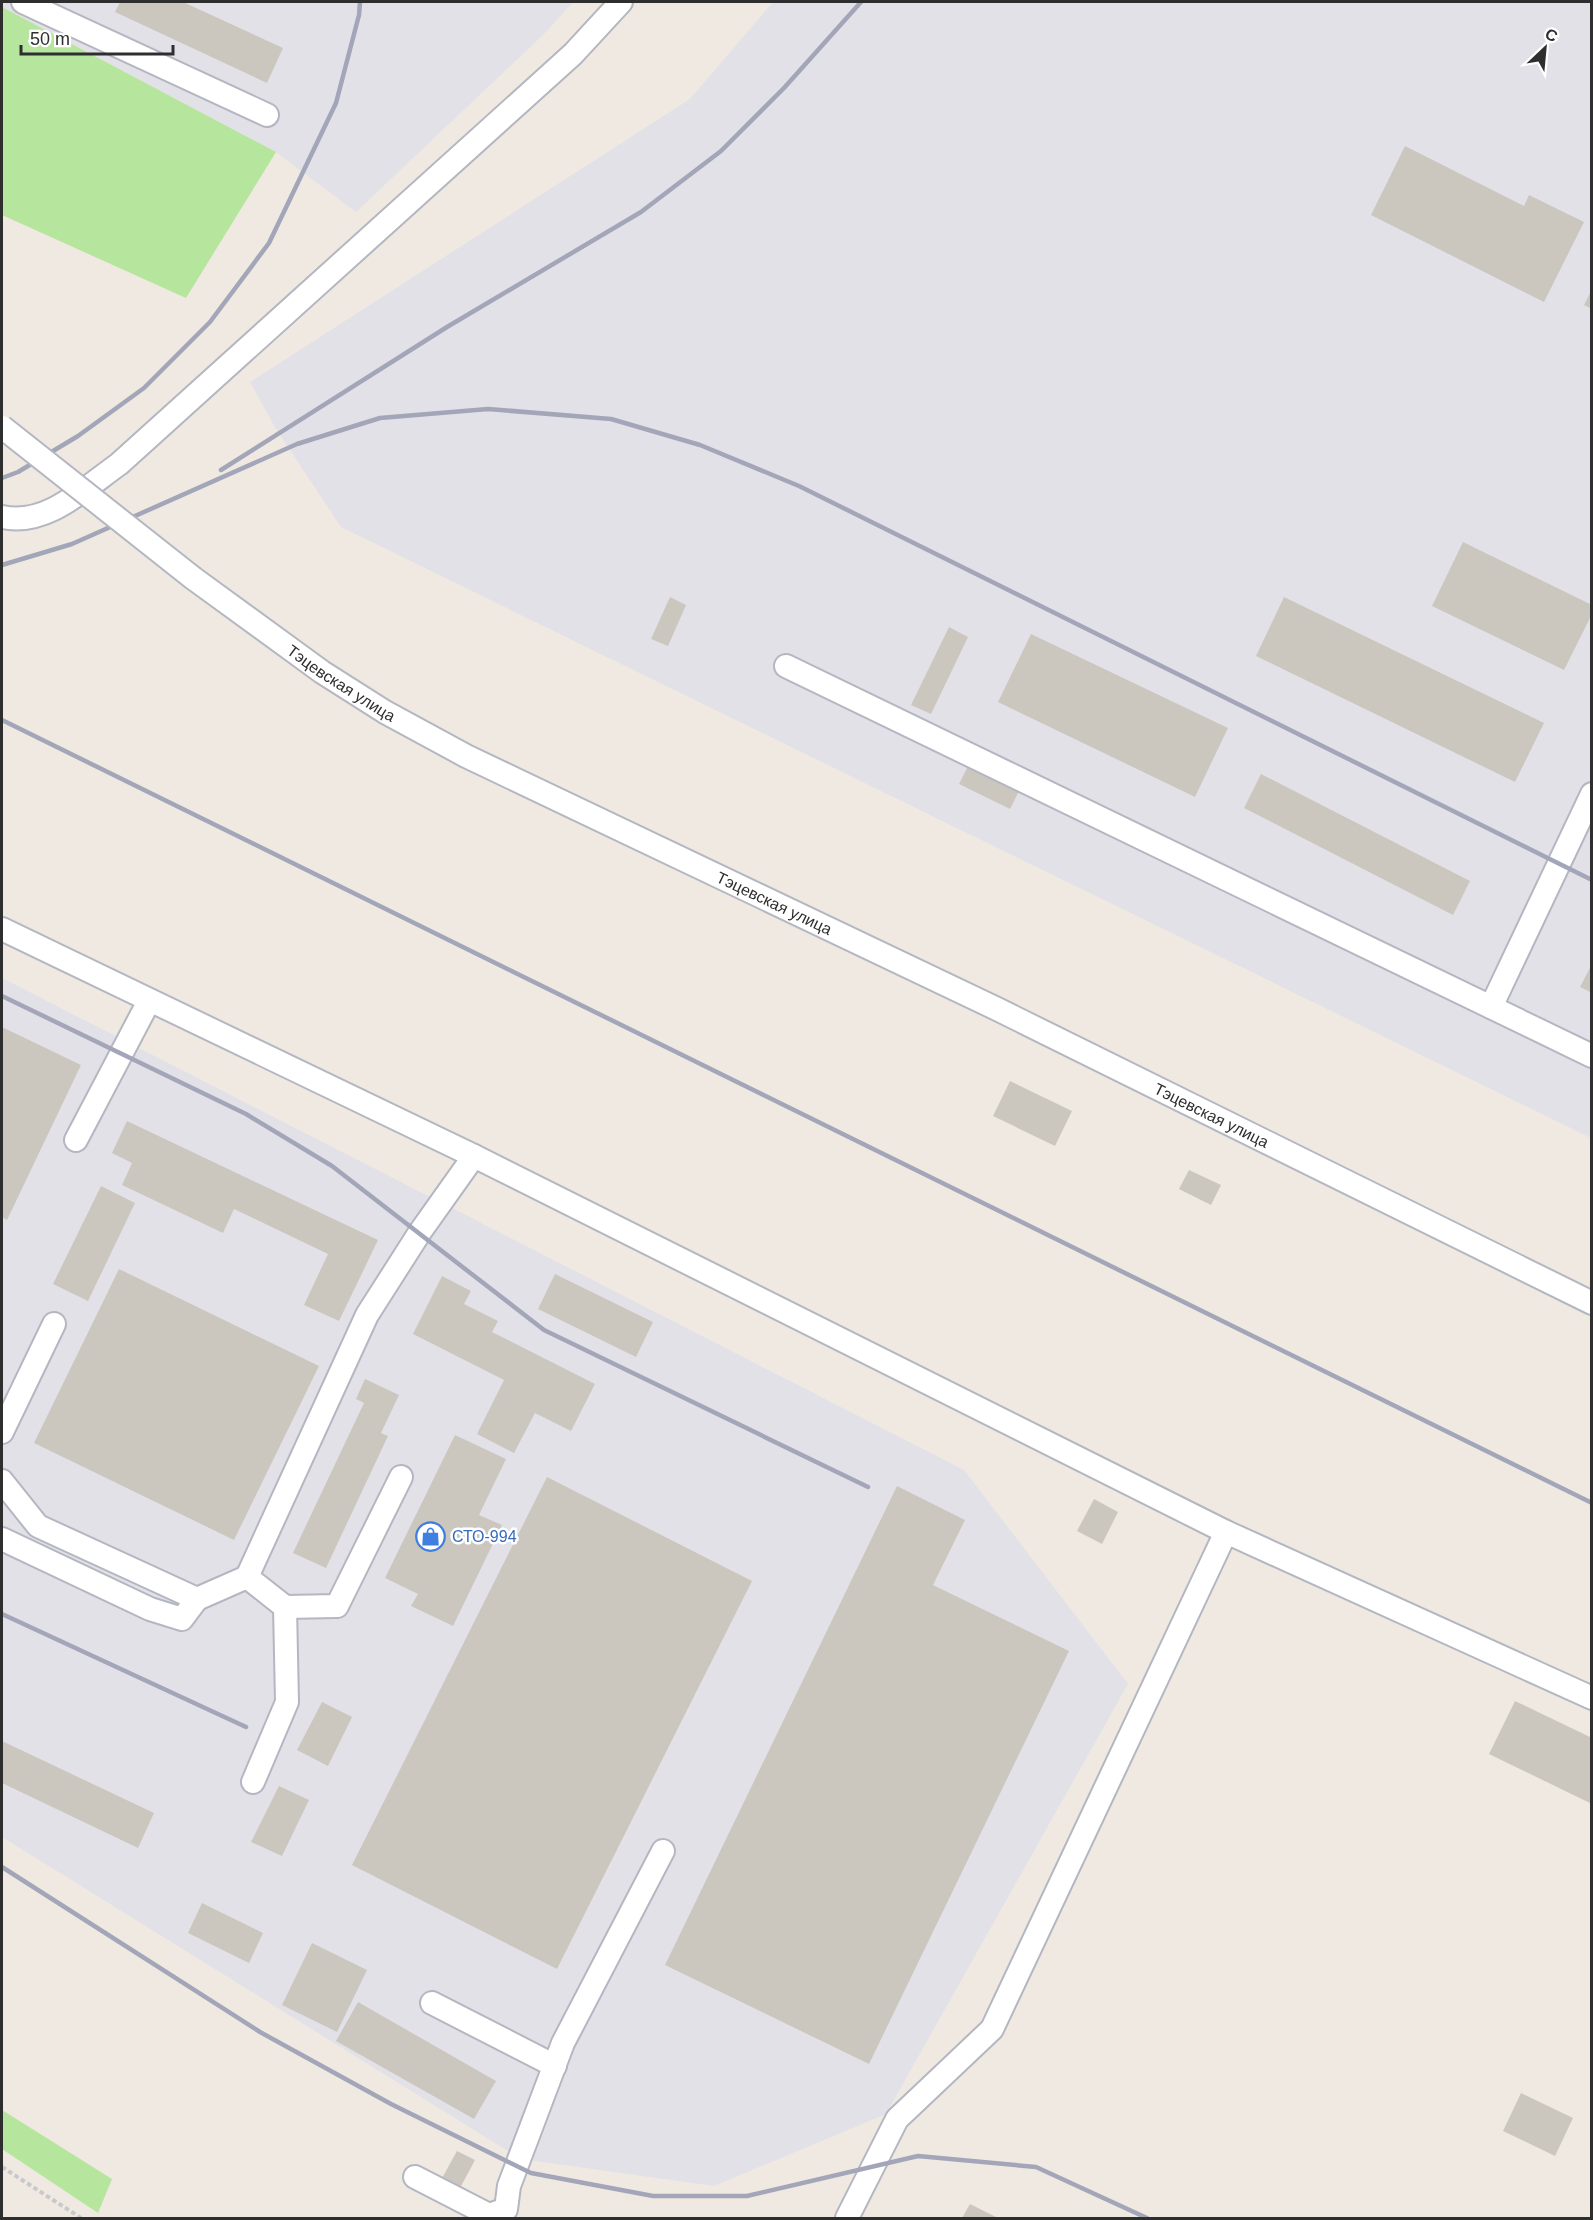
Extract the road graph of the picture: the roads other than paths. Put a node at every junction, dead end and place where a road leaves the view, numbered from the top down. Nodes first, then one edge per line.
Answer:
1 (23, 2) edge
2 (621, 2) edge
3 (267, 115) dead end
4 (2, 427) edge
5 (2, 518) edge
6 (786, 666) dead end
7 (1592, 794) edge
8 (2, 929) edge
9 (149, 1001) junction
10 (1491, 1007) junction
11 (1592, 1056) edge
12 (76, 1140) dead end
13 (474, 1155) junction
14 (1592, 1303) edge
15 (54, 1324) dead end
16 (2, 1432) edge
17 (401, 1477) dead end
18 (2, 1481) edge
19 (1227, 1532) junction
20 (2, 1539) edge
21 (247, 1577) junction
22 (197, 1599) junction
23 (285, 1607) junction
24 (1592, 1698) edge
25 (253, 1782) dead end
26 (663, 1851) dead end
27 (432, 2003) dead end
28 (555, 2066) junction
29 (415, 2177) dead end
30 (502, 2215) edge
31 (847, 2218) edge

1 - 3 street
2 - 5 street
4 - 14 street, Тэцевская улица, bridge
6 - 10 street
7 - 10 street
8 - 9 street
9 - 12 street
9 - 13 street
10 - 11 street
13 - 19 street
13 - 21 street
15 - 16 street
17 - 23 street
18 - 22 street
19 - 24 street
19 - 31 street
20 - 22 street
21 - 22 street
21 - 23 street
23 - 25 street
26 - 28 street
27 - 28 street
28 - 30 street
29 - 30 street

